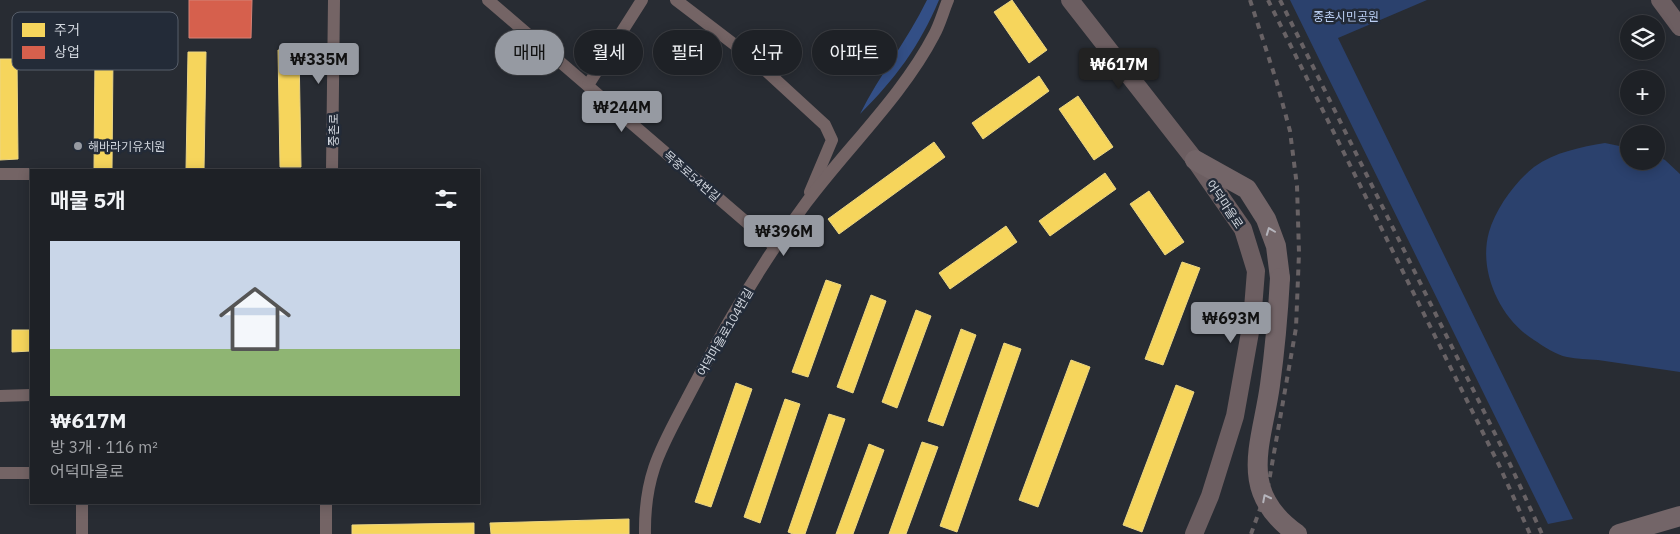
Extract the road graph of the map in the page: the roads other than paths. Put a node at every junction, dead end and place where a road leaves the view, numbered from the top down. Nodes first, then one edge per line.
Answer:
1 (334, 0) edge
2 (488, 0) edge
3 (642, 0) edge
4 (676, 0) edge
5 (948, 0) edge
6 (1070, 0) edge
7 (1660, 0) edge
8 (1680, 28) edge
9 (588, 85) junction
10 (1195, 160) junction
11 (332, 169) edge
12 (0, 174) edge
13 (30, 174) edge
14 (807, 202) junction
15 (774, 246) junction
16 (0, 396) edge
17 (30, 396) edge
18 (0, 473) edge
19 (30, 473) edge
20 (82, 504) edge
21 (326, 504) edge
22 (1680, 516) edge
23 (82, 534) edge
24 (326, 534) edge
25 (645, 534) edge
26 (1194, 534) edge
27 (1297, 534) edge
28 (1619, 534) edge

1 - 11 street, 중촌로
2 - 9 street, 목중로54번길
3 - 9 street
4 - 14 street
5 - 14 street, 어덕마을로104번길
6 - 10 main road, 어덕마을로
7 - 8 main road
9 - 15 street, 목중로54번길
10 - 26 main road, 어덕마을로
27 -> 10 main road, bridge
12 - 13 street
14 - 15 street, 어덕마을로104번길
15 - 25 street, 어덕마을로104번길
16 - 17 street
18 - 19 street
20 - 23 street
21 - 24 street
22 - 28 main road

